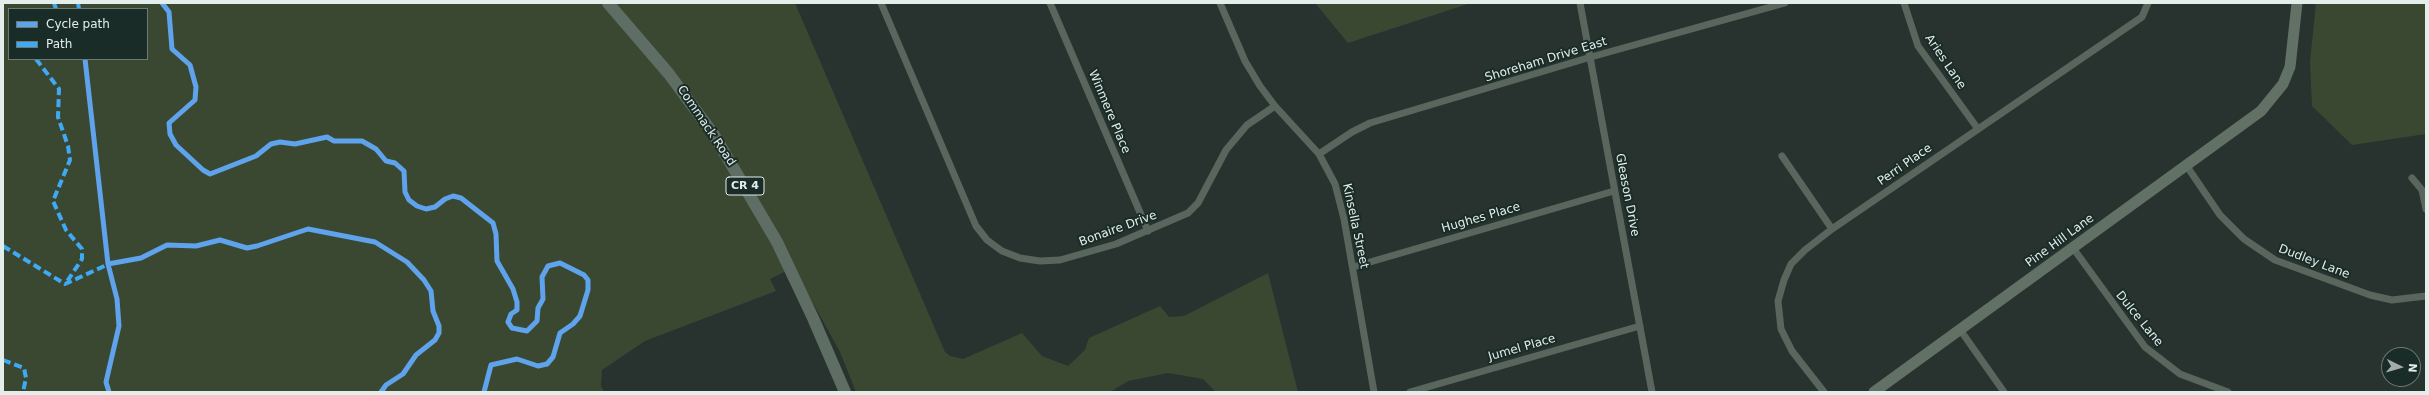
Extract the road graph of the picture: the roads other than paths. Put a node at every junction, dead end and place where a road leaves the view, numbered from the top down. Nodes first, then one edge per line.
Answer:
1 (608, 3) edge
2 (881, 3) edge
3 (1050, 3) edge
4 (1220, 3) edge
5 (1580, 3) edge
6 (1785, 3) edge
7 (1904, 3) edge
8 (2148, 3) edge
9 (2297, 3) edge
10 (1591, 58) junction
11 (1275, 106) junction
12 (1978, 129) junction
13 (1320, 154) junction
14 (1782, 156) dead end
15 (2186, 165) junction
16 (2412, 178) dead end
17 (1614, 191) junction
18 (2426, 209) edge
19 (1832, 229) junction
20 (1148, 231) junction
21 (2073, 248) junction
22 (1353, 267) junction
23 (2426, 296) edge
24 (1640, 326) junction
25 (1961, 331) junction
26 (845, 392) edge
27 (1374, 392) edge
28 (1410, 392) edge
29 (1652, 392) edge
30 (1824, 392) edge
31 (1874, 392) edge
32 (2004, 392) edge
33 (2228, 392) edge

1 - 26 main road, Commack Road / CR 4
2 - 20 street, Bonaire Drive
3 - 20 street, Winmere Place
4 - 11 street, Kinsella Street
5 - 10 street, Gleason Drive
6 - 10 street, Shoreham Drive East
7 - 12 street, Aries Lane
8 - 12 street, Perri Place
9 - 15 street, Pine Hill Lane
10 - 13 street, Shoreham Drive East
10 - 17 street, Gleason Drive
11 - 13 street, Kinsella Street
11 - 20 street, Bonaire Drive
12 - 19 street, Perri Place
13 - 22 street, Kinsella Street
14 - 19 street
15 - 21 street, Pine Hill Lane
15 - 23 street, Dudley Lane
16 - 18 street
17 - 22 street, Hughes Place
17 - 24 street, Gleason Drive
19 - 30 street, Perri Place
21 - 25 street, Pine Hill Lane
21 - 33 street, Dulce Lane
22 - 27 street, Kinsella Street
24 - 28 street, Jumel Place
24 - 29 street, Gleason Drive
25 - 31 street, Pine Hill Lane
25 - 32 street

